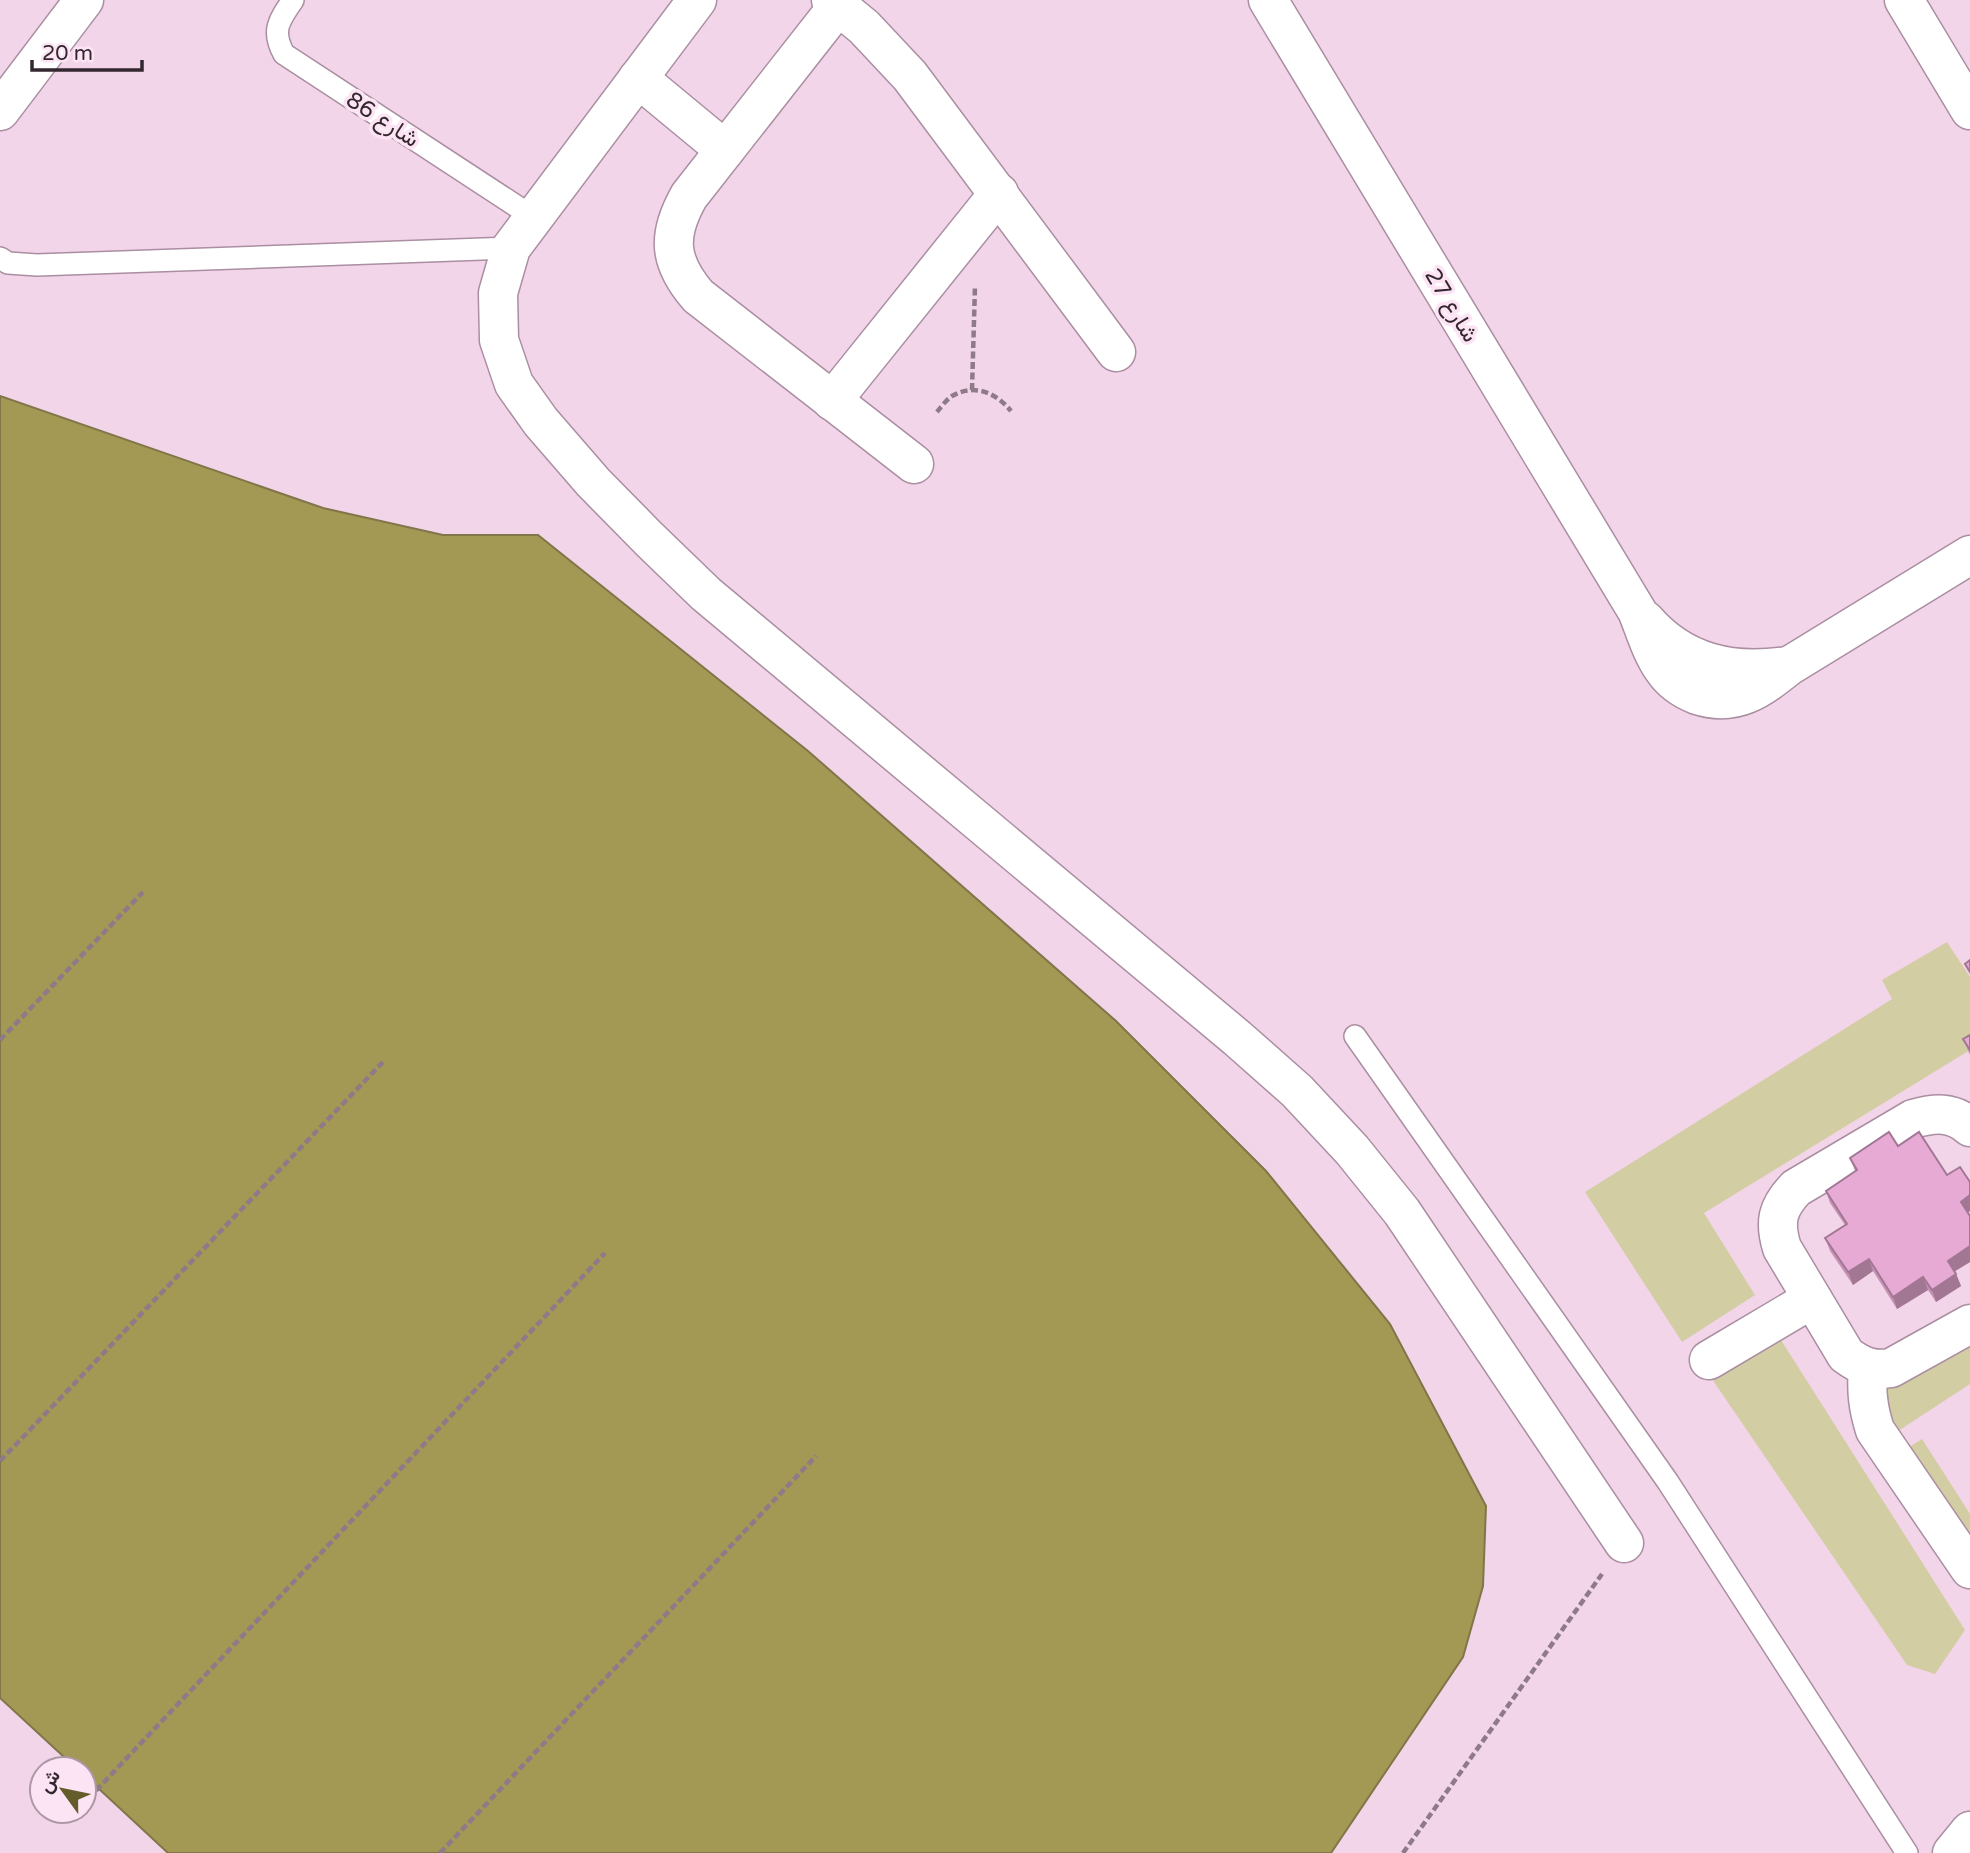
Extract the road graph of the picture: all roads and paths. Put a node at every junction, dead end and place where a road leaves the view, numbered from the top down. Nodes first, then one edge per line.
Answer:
1 (83, 0) edge
2 (293, 0) edge
3 (696, 0) edge
4 (1268, 0) edge
5 (1904, 0) edge
6 (834, 3) edge
7 (638, 78) junction
8 (1970, 110) edge
9 (0, 111) edge
10 (726, 150) junction
11 (999, 193) junction
12 (533, 217) junction
13 (511, 248) junction
14 (0, 258) edge
15 (975, 286) dead end
16 (1116, 352) dead end
17 (972, 390) junction
18 (832, 401) junction
19 (1011, 411) dead end
20 (937, 412) dead end
21 (914, 464) dead end
22 (1970, 555) edge
23 (143, 892) dead end
24 (1355, 1036) dead end
25 (0, 1040) edge
26 (383, 1062) dead end
27 (1970, 1127) edge
28 (605, 1253) dead end
29 (1812, 1299) junction
30 (1970, 1324) edge
31 (1709, 1360) dead end
32 (1868, 1368) junction
33 (816, 1456) dead end
34 (0, 1461) edge
35 (1624, 1543) joint
36 (1970, 1569) edge
37 (98, 1788) edge
38 (1970, 1832) edge
39 (440, 1853) edge
40 (1403, 1853) edge
41 (1907, 1853) edge
42 (1952, 1853) edge

1 - 9 street
2 - 12 lane, شارع 86
3 - 7 street
4 - 22 street, شارع 27
5 - 8 street
6 - 10 street
6 - 11 street
7 - 10 street
7 - 12 street
10 - 18 street
11 - 16 street
11 - 18 street
12 - 13 street
13 - 14 lane
13 - 35 street
15 - 17 path
17 - 19 path
17 - 20 path
18 - 21 street
23 - 25 path
24 - 41 lane
26 - 34 path
27 - 29 street
28 - 37 path
29 - 31 street
29 - 32 street
30 - 32 street
32 - 36 street
33 - 39 path
35 - 40 path
38 - 42 street

